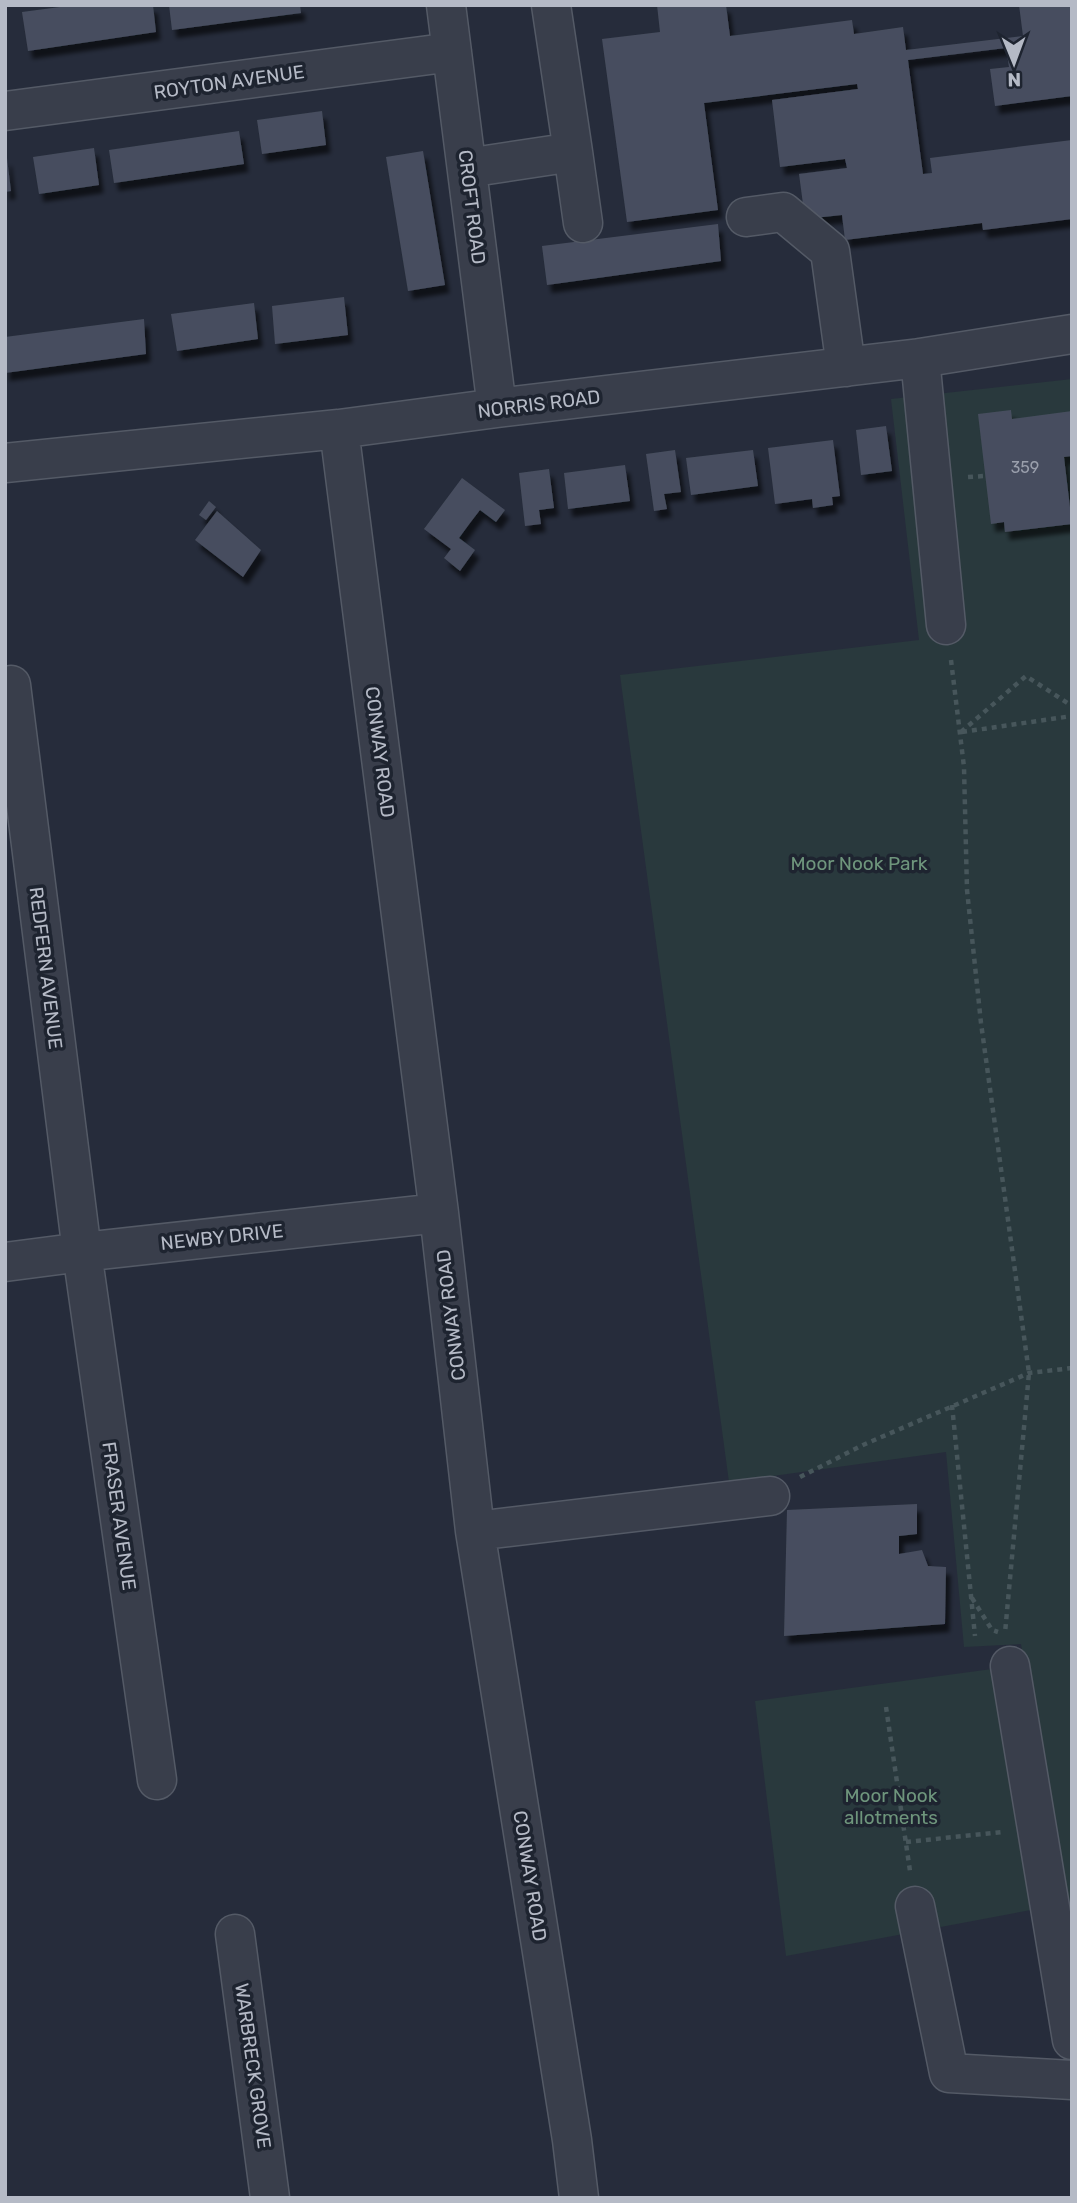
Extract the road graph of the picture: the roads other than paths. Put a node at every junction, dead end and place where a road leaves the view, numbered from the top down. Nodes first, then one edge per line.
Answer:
1 (446, 5) edge
2 (551, 5) edge
3 (452, 52) junction
4 (5, 111) edge
5 (573, 152) junction
6 (467, 168) junction
7 (746, 217) dead end
8 (583, 223) dead end
9 (1072, 334) edge
10 (920, 358) junction
11 (846, 367) junction
12 (497, 408) junction
13 (339, 429) junction
14 (5, 463) edge
15 (946, 625) road end
16 (11, 685) dead end
17 (439, 1213) junction
18 (82, 1252) junction
19 (5, 1262) edge
20 (770, 1496) road end
21 (475, 1531) junction
22 (1008, 1651) road end
23 (157, 1780) dead end
24 (915, 1906) road end
25 (235, 1934) dead end
26 (1072, 2040) edge
27 (1072, 2080) edge
28 (270, 2198) edge
29 (579, 2198) edge

1 - 3 street, CROFT ROAD
2 - 5 street
3 - 4 street, ROYTON AVENUE
3 - 6 street, CROFT ROAD
5 - 6 street
5 - 8 street
6 - 12 street, CROFT ROAD
7 - 11 street
9 - 10 street, NORRIS ROAD
10 - 11 street, NORRIS ROAD
10 - 15 street
11 - 12 street, NORRIS ROAD
12 - 13 street, NORRIS ROAD
13 - 14 street, NORRIS ROAD
13 - 17 street, CONWAY ROAD
16 - 18 street, REDFERN AVENUE
17 - 18 street, NEWBY DRIVE
17 - 21 street, CONWAY ROAD
18 - 19 street, NEWBY DRIVE
18 - 23 street, FRASER AVENUE
20 - 21 street
21 - 29 street, CONWAY ROAD
22 - 26 street
24 - 27 street
25 - 28 street, WARBRECK GROVE

